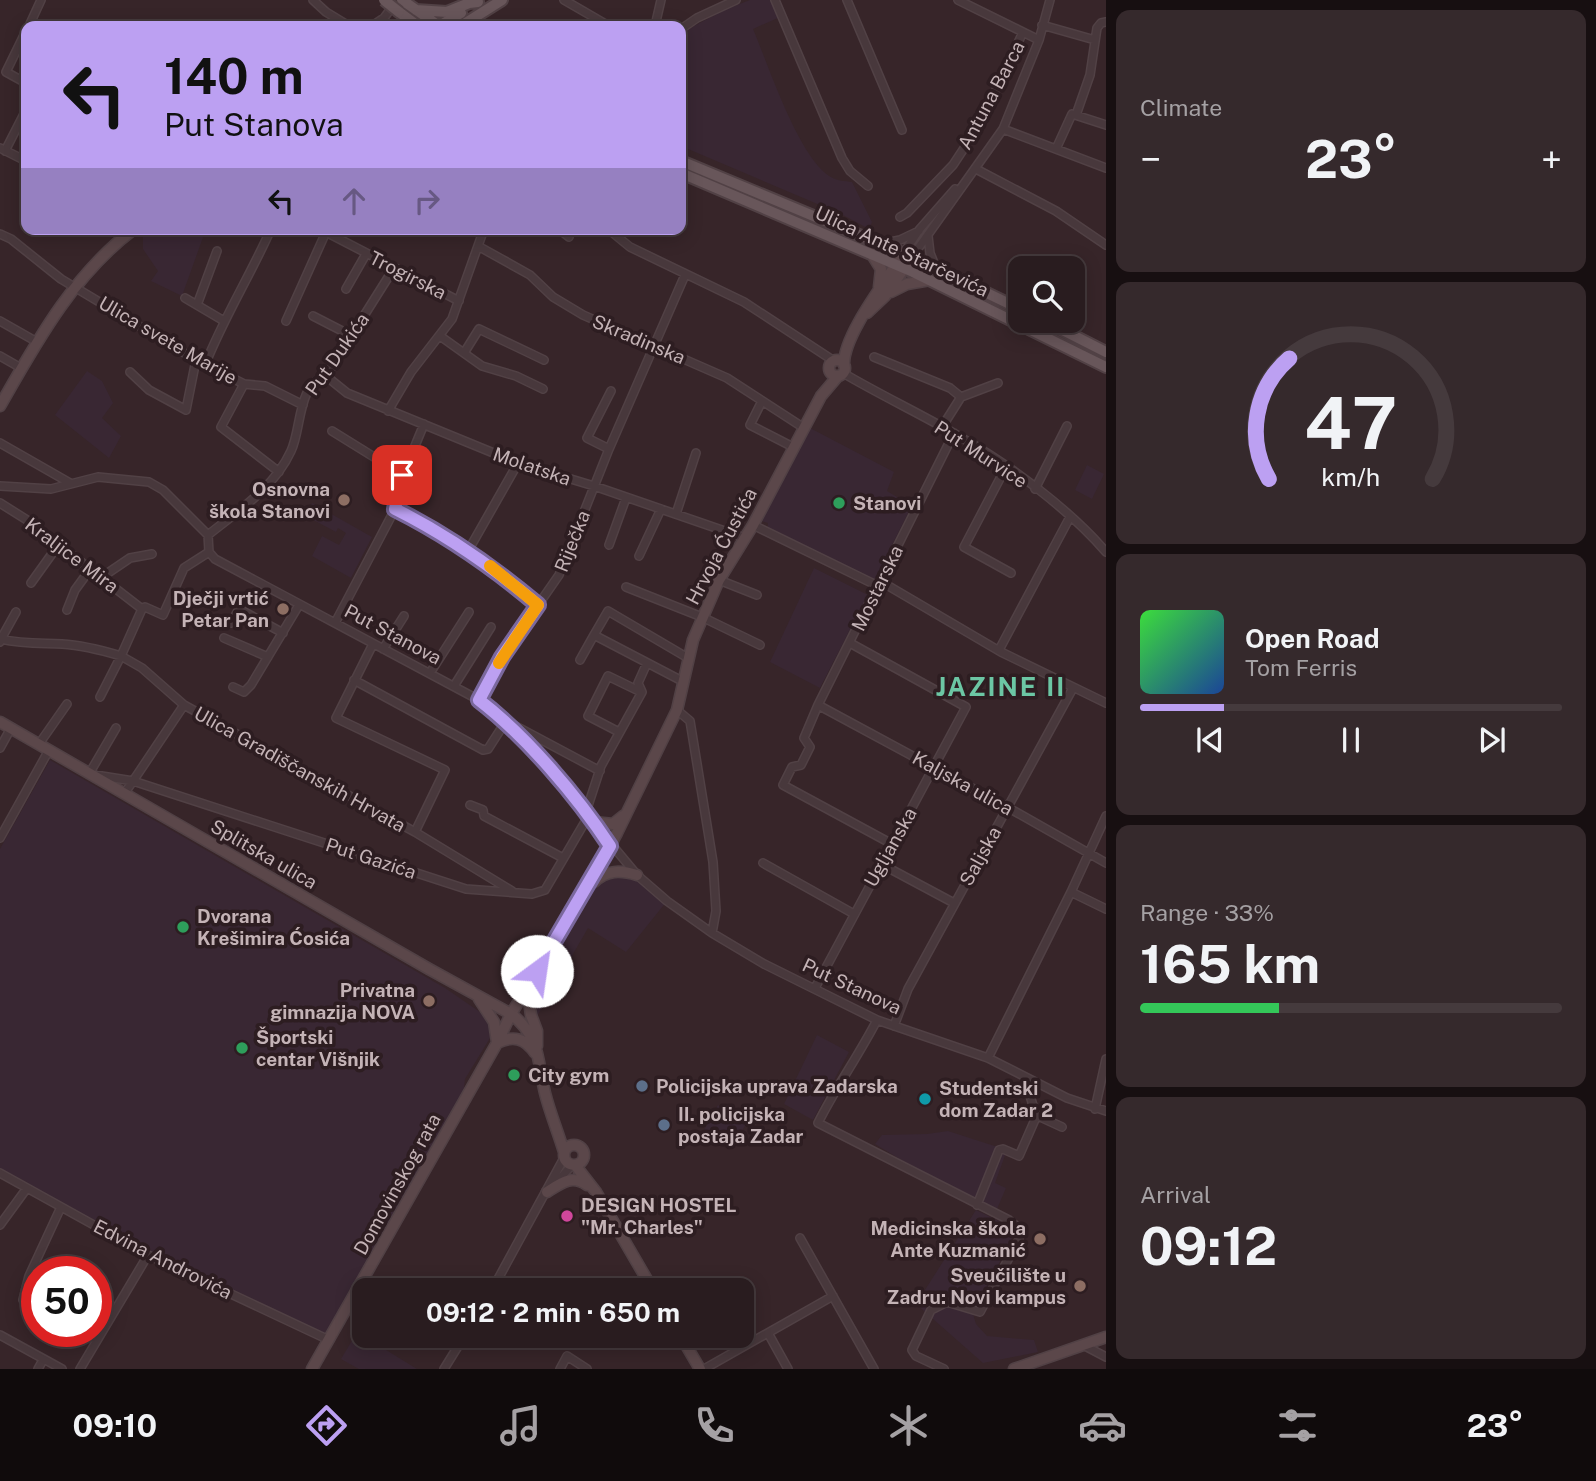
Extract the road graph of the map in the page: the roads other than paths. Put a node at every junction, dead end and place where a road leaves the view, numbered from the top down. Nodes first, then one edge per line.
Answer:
1 (41, 0) edge
2 (313, 0) edge
3 (384, 0) edge
4 (502, 0) edge
5 (564, 0) edge
6 (662, 0) edge
7 (736, 0) edge
8 (775, 0) edge
9 (847, 0) edge
10 (958, 0) edge
11 (1050, 0) edge
12 (480, 1) edge
13 (401, 4) edge
14 (416, 10) junction
15 (480, 14) junction
16 (31, 21) edge
17 (341, 21) edge
18 (380, 21) edge
19 (406, 21) edge
20 (414, 21) edge
21 (432, 21) edge
22 (447, 21) edge
23 (469, 21) edge
24 (476, 21) edge
25 (601, 21) edge
26 (656, 21) edge
27 (1106, 22) edge
28 (1042, 25) junction
29 (686, 26) edge
30 (1023, 32) junction
31 (1039, 40) junction
32 (1095, 40) junction
33 (21, 41) edge
34 (21, 80) edge
35 (1076, 115) junction
36 (21, 118) edge
37 (1106, 125) edge
38 (1003, 129) junction
39 (902, 130) dead end
40 (2, 149) edge
41 (1056, 149) junction
42 (21, 158) edge
43 (686, 163) edge
44 (1106, 168) edge
45 (976, 169) junction
46 (686, 175) edge
47 (868, 186) dead end
48 (900, 217) dead end
49 (919, 230) junction
50 (929, 231) junction
51 (0, 234) edge
52 (126, 235) edge
53 (268, 235) edge
54 (321, 235) edge
55 (330, 235) edge
56 (482, 235) edge
57 (566, 235) edge
58 (615, 235) edge
59 (569, 237) dead end
60 (881, 244) junction
61 (1106, 244) edge
62 (478, 246) junction
63 (217, 251) dead end
64 (871, 253) junction
65 (366, 254) junction
66 (908, 256) junction
67 (901, 266) junction
68 (394, 268) junction
69 (937, 269) junction
70 (685, 275) junction
71 (931, 280) junction
72 (74, 286) junction
73 (345, 289) dead end
74 (882, 294) junction
75 (185, 298) dead end
76 (459, 301) junction
77 (1008, 303) edge
78 (197, 305) junction
79 (313, 316) dead end
80 (0, 321) edge
81 (224, 321) junction
82 (286, 321) dead end
83 (1069, 333) edge
84 (352, 335) junction
85 (440, 336) junction
86 (37, 342) junction
87 (656, 346) junction
88 (1106, 352) edge
89 (464, 353) junction
90 (0, 356) edge
91 (874, 357) dead end
92 (197, 360) junction
93 (544, 360) dead end
94 (205, 365) junction
95 (1106, 367) edge
96 (22, 368) junction
97 (836, 369) junction
98 (130, 372) dead end
99 (326, 376) junction
100 (998, 383) dead end
101 (244, 384) junction
102 (543, 389) dead end
103 (611, 391) dead end
104 (961, 397) junction
105 (762, 401) junction
106 (303, 405) junction
107 (0, 406) edge
108 (388, 411) junction
109 (424, 424) junction
110 (1066, 426) dead end
111 (942, 427) junction
112 (804, 428) junction
113 (332, 431) dead end
114 (954, 433) junction
115 (0, 443) edge
116 (793, 447) junction
117 (609, 449) junction
118 (696, 453) dead end
119 (518, 463) junction
120 (1006, 467) junction
121 (279, 471) junction
122 (402, 475) junction
123 (70, 484) junction
124 (0, 486) edge
125 (594, 486) junction
126 (1035, 489) junction
127 (626, 498) junction
128 (1, 507) edge
129 (395, 509) junction
130 (661, 509) junction
131 (676, 514) junction
132 (1070, 517) junction
133 (757, 527) junction
134 (208, 535) junction
135 (745, 538) junction
136 (59, 544) junction
137 (609, 545) dead end
138 (468, 551) junction
139 (209, 552) junction
140 (1106, 552) edge
141 (152, 555) dead end
142 (639, 556) dead end
143 (91, 568) junction
144 (1011, 573) dead end
145 (102, 577) junction
146 (719, 580) junction
147 (31, 583) dead end
148 (879, 583) junction
149 (626, 587) dead end
150 (757, 596) dead end
151 (299, 605) junction
152 (538, 605) junction
153 (142, 608) junction
154 (67, 610) dead end
155 (16, 612) dead end
156 (469, 612) dead end
157 (404, 616) dead end
158 (702, 617) junction
159 (335, 623) junction
160 (230, 624) dead end
161 (491, 627) dead end
162 (283, 632) junction
163 (594, 635) junction
164 (224, 638) dead end
165 (1, 640) edge
166 (850, 643) junction
167 (373, 644) junction
168 (760, 645) dead end
169 (383, 649) junction
170 (999, 650) junction
171 (121, 656) junction
172 (268, 657) junction
173 (688, 658) junction
174 (580, 660) dead end
175 (647, 663) junction
176 (430, 673) junction
177 (354, 680) junction
178 (684, 682) junction
179 (454, 686) junction
180 (233, 687) dead end
181 (1073, 688) junction
182 (642, 692) junction
183 (100, 697) dead end
184 (479, 700) junction
185 (1106, 703) edge
186 (67, 704) dead end
187 (184, 705) junction
188 (818, 705) junction
189 (677, 710) junction
190 (506, 721) junction
191 (0, 722) edge
192 (11, 728) junction
193 (116, 728) dead end
194 (619, 732) junction
195 (39, 744) junction
196 (0, 748) edge
197 (49, 750) junction
198 (934, 767) junction
199 (600, 771) junction
200 (89, 774) junction
201 (133, 780) junction
202 (124, 794) junction
203 (470, 805) dead end
204 (1007, 807) junction
205 (629, 811) junction
206 (590, 816) junction
207 (1106, 816) edge
208 (415, 832) junction
209 (0, 838) edge
210 (892, 844) junction
211 (610, 846) junction
212 (1088, 853) junction
213 (563, 858) junction
214 (763, 863) dead end
215 (1106, 863) edge
216 (881, 864) junction
217 (637, 876) junction
218 (513, 891) junction
219 (1071, 891) junction
220 (584, 893) junction
221 (954, 904) junction
222 (1106, 909) edge
223 (854, 914) junction
224 (712, 933) junction
225 (527, 988) junction
226 (815, 988) junction
227 (476, 996) junction
228 (511, 1014) junction
229 (877, 1020) junction
230 (894, 1026) junction
231 (497, 1042) junction
232 (536, 1046) junction
233 (988, 1058) junction
234 (539, 1059) junction
235 (1106, 1059) edge
236 (1026, 1083) dead end
237 (1096, 1109) junction
238 (1106, 1111) edge
239 (1037, 1115) junction
240 (1062, 1128) dead end
241 (569, 1157) junction
242 (584, 1157) junction
243 (0, 1173) edge
244 (27, 1188) junction
245 (547, 1192) junction
246 (596, 1192) junction
247 (977, 1205) junction
248 (61, 1207) junction
249 (0, 1226) edge
250 (800, 1238) dead end
251 (148, 1255) junction
252 (38, 1256) edge
253 (499, 1278) edge
254 (646, 1278) edge
255 (833, 1296) junction
256 (768, 1333) junction
257 (0, 1335) edge
258 (1106, 1337) edge
259 (329, 1340) junction
260 (1085, 1346) junction
261 (457, 1348) edge
262 (688, 1348) edge
263 (1106, 1357) edge
264 (43, 1360) junction
265 (38, 1369) edge
266 (62, 1369) edge
267 (80, 1369) edge
268 (312, 1369) edge
269 (443, 1369) edge
270 (560, 1369) edge
271 (587, 1369) edge
272 (702, 1369) edge
273 (788, 1369) edge
274 (874, 1369) edge
275 (944, 1369) edge
276 (1014, 1369) edge

1 - 16 street
2 - 17 street
3 - 13 main road, bridge
4 - 15 main road
5 - 25 street
6 - 26 street
7 - 29 street
8 - 47 street
9 - 39 street
10 - 30 street, Antuna Barca
11 - 28 street
12 - 14 main road
12 - 22 main road
13 - 14 main road
13 - 18 street
13 - 19 main road
13 - 20 main road
14 - 21 main road
15 - 23 main road
15 - 24 main road
27 - 32 street
28 - 31 street
28 - 32 street
30 - 31 street, Antuna Barca
30 - 48 street, Antuna Barca
31 - 38 street
32 - 35 street
33 - 34 street
35 - 37 street
35 - 41 street
36 - 40 street
38 - 41 street
38 - 45 street
40 - 42 street
41 - 44 street
43 - 60 main road, Ulica Ante Starčevića
45 - 49 street
45 - 50 street
45 - 61 street
46 - 64 main road, Ulica Ante Starčevića
49 - 60 street
49 - 66 street
50 - 66 street
50 - 69 street
51 - 72 street, Ulica svete Marije
52 - 72 main road
53 - 81 street
54 - 82 street
55 - 65 street, Trogirska
56 - 62 street
57 - 59 street
58 - 70 street, Put Murvice
60 - 66 main road, Ulica Ante Starčevića
62 - 76 street
62 - 87 street, Skradinska
63 - 78 street
64 - 67 main road, Ulica Ante Starčevića
64 - 74 main road
65 - 68 street, Trogirska
65 - 73 street
66 - 67 main road, Hrvoja Ćustića
66 - 69 main road, Ulica Ante Starčevića
67 - 71 main road, Ulica Ante Starčevića
67 - 74 main road, Hrvoja Ćustića
68 - 76 street, Trogirska
68 - 84 street, Put Dukića
69 - 77 main road, Ulica Ante Starčevića
70 - 87 street, Riječka
70 - 97 street, Put Murvice
71 - 74 main road
71 - 95 main road, Ulica Ante Starčevića
72 - 86 main road
72 - 92 street, Ulica svete Marije
74 - 97 main road, Hrvoja Ćustića
75 - 78 street
76 - 85 street
78 - 81 street
79 - 84 street
80 - 86 street
81 - 94 street
83 - 88 main road
84 - 99 street, Put Dukića
85 - 89 street
85 - 108 street
86 - 96 main road
87 - 105 street, Skradinska
87 - 117 street, Riječka
89 - 93 street
89 - 102 street
90 - 96 street
91 - 104 street
92 - 94 street, Ulica svete Marije
92 - 98 street
94 - 101 street, Ulica svete Marije
96 - 107 main road
97 - 111 street, Put Murvice
97 - 112 main road, Hrvoja Ćustića
99 - 106 street, Put Dukića
99 - 108 street, Molatska
100 - 104 street
101 - 106 street, Ulica svete Marije
101 - 121 street
103 - 117 street
104 - 111 street
105 - 112 street, Skradinska
105 - 116 street
106 - 121 street, Put Dukića
108 - 109 street, Molatska
109 - 119 street, Molatska
109 - 122 street
110 - 126 street
111 - 114 street, Put Murvice
112 - 116 main road, Hrvoja Ćustića
113 - 122 street
114 - 120 street, Put Murvice
114 - 148 street, Mostarska
115 - 123 street
116 - 133 main road, Hrvoja Ćustića
117 - 125 street, Riječka
118 - 131 street
119 - 125 street, Molatska
119 - 138 street
120 - 126 street, Put Murvice
120 - 144 street
121 - 134 street, Put Dukića
122 - 129 street
123 - 124 street
123 - 134 street
125 - 127 street, Molatska
125 - 152 street, Riječka
126 - 132 street, Put Murvice
127 - 130 street, Molatska
127 - 137 street
128 - 136 street, Kraljice Mira
129 - 138 street
129 - 159 street
130 - 131 street, Molatska
130 - 142 street
131 - 135 street, Molatska
132 - 140 street, Put Murvice
132 - 170 street
133 - 135 main road, Hrvoja Ćustića
133 - 148 street
134 - 139 street
135 - 146 main road, Hrvoja Ćustića
136 - 143 street, Kraljice Mira
136 - 147 street
138 - 152 street
139 - 151 street, Put Stanova
139 - 153 street
141 - 145 street
143 - 145 street, Kraljice Mira
143 - 154 street
145 - 153 street, Kraljice Mira
146 - 150 street
146 - 158 main road, Hrvoja Ćustića
148 - 166 street, Mostarska
148 - 170 street
149 - 158 street
151 - 159 street, Put Stanova
151 - 162 street
152 - 184 street, Riječka
153 - 171 street
155 - 165 street
156 - 176 street
157 - 169 street
158 - 168 street
158 - 173 main road, Hrvoja Ćustića
159 - 167 street, Put Stanova
160 - 162 street
161 - 179 street
162 - 172 street
163 - 173 street
163 - 174 street
163 - 175 street
164 - 172 street
165 - 171 street, Ulica Gradiščanskih Hrvata
166 - 188 street, Mostarska
166 - 198 street, Ugljanska
167 - 169 street, Put Stanova
167 - 177 street
169 - 176 street, Put Stanova
170 - 181 street
171 - 183 street
171 - 187 street, Ulica Gradiščanskih Hrvata
172 - 180 street
173 - 178 main road, Hrvoja Ćustića
175 - 178 street
175 - 182 street
176 - 179 street, Put Stanova
177 - 190 street
177 - 208 street, Ulica Gradiščanskih Hrvata
178 - 189 main road, Hrvoja Ćustića
179 - 184 street, Put Stanova
181 - 185 street
181 - 204 street, Saljska
182 - 194 street, Put Gazića
182 - 194 street
184 - 190 street, Put Stanova
186 - 195 street
187 - 201 street
187 - 208 street, Ulica Gradiščanskih Hrvata
188 - 198 street, Kaljska ulica
188 - 210 street, Mostarska
189 - 205 main road
189 - 224 street
190 - 199 street
190 - 206 street, Put Stanova
191 - 192 main road, Splitska ulica
192 - 195 main road, Splitska ulica
192 - 196 street
193 - 200 street
194 - 199 street, Put Gazića
195 - 197 main road, Splitska ulica
197 - 200 main road, Splitska ulica
197 - 209 street
198 - 204 street, Kaljska ulica
198 - 210 street, Ugljanska
199 - 206 street, Put Gazića
200 - 201 street, Put Gazića
200 - 202 main road, Splitska ulica
201 - 202 street
201 - 218 street, Put Gazića
202 - 227 main road, Splitska ulica
203 - 213 street
204 - 212 street, Kaljska ulica
204 - 221 street, Saljska
205 - 206 main road
205 - 211 main road
206 - 211 street, Put Stanova
206 - 213 street, Put Gazića
207 - 212 street
208 - 218 street, Ulica Gradiščanskih Hrvata
210 - 216 street, Ugljanska
211 - 217 street, Put Stanova
211 - 220 main road, Domovinskog rata
212 - 215 street, Kaljska ulica
212 - 219 street
213 - 218 street, Put Gazića
214 - 223 street
216 - 221 street
216 - 223 street, Ugljanska
217 - 220 main road
217 - 224 street, Put Stanova
219 - 222 street
219 - 233 street
220 - 225 main road, Domovinskog rata
221 - 230 street, Saljska
223 - 226 street, Ugljanska
224 - 226 street, Put Stanova
225 - 228 main road, Domovinskog rata
225 - 232 main road
226 - 229 street, Put Stanova
227 - 228 main road, Splitska ulica
227 - 231 main road
228 - 231 main road, Domovinskog rata
228 - 232 main road
229 - 230 street, Put Stanova
229 - 247 street
230 - 233 street, Put Stanova
231 - 234 main road
231 - 259 main road, Domovinskog rata
232 - 234 main road
233 - 237 street, Put Stanova
234 - 241 main road
235 - 237 street
236 - 239 street
237 - 238 street, Put Stanova
239 - 240 street
239 - 247 street
241 - 242 main road
241 - 242 main road
241 - 245 street
241 - 246 main road
242 - 246 main road
243 - 244 street, Edvina Androvića
244 - 248 street, Edvina Androvića
244 - 249 street
245 - 246 main road
245 - 253 street
246 - 254 main road
247 - 275 street
248 - 251 street, Edvina Androvića
248 - 252 street
250 - 255 street
251 - 259 street, Edvina Androvića
251 - 267 street
255 - 256 street
255 - 274 street
256 - 272 street
256 - 273 street
257 - 264 street
258 - 260 main road
259 - 268 main road, Domovinskog rata
260 - 263 street
260 - 276 main road
261 - 269 street
262 - 272 main road
264 - 265 street
264 - 266 street
270 - 271 street

